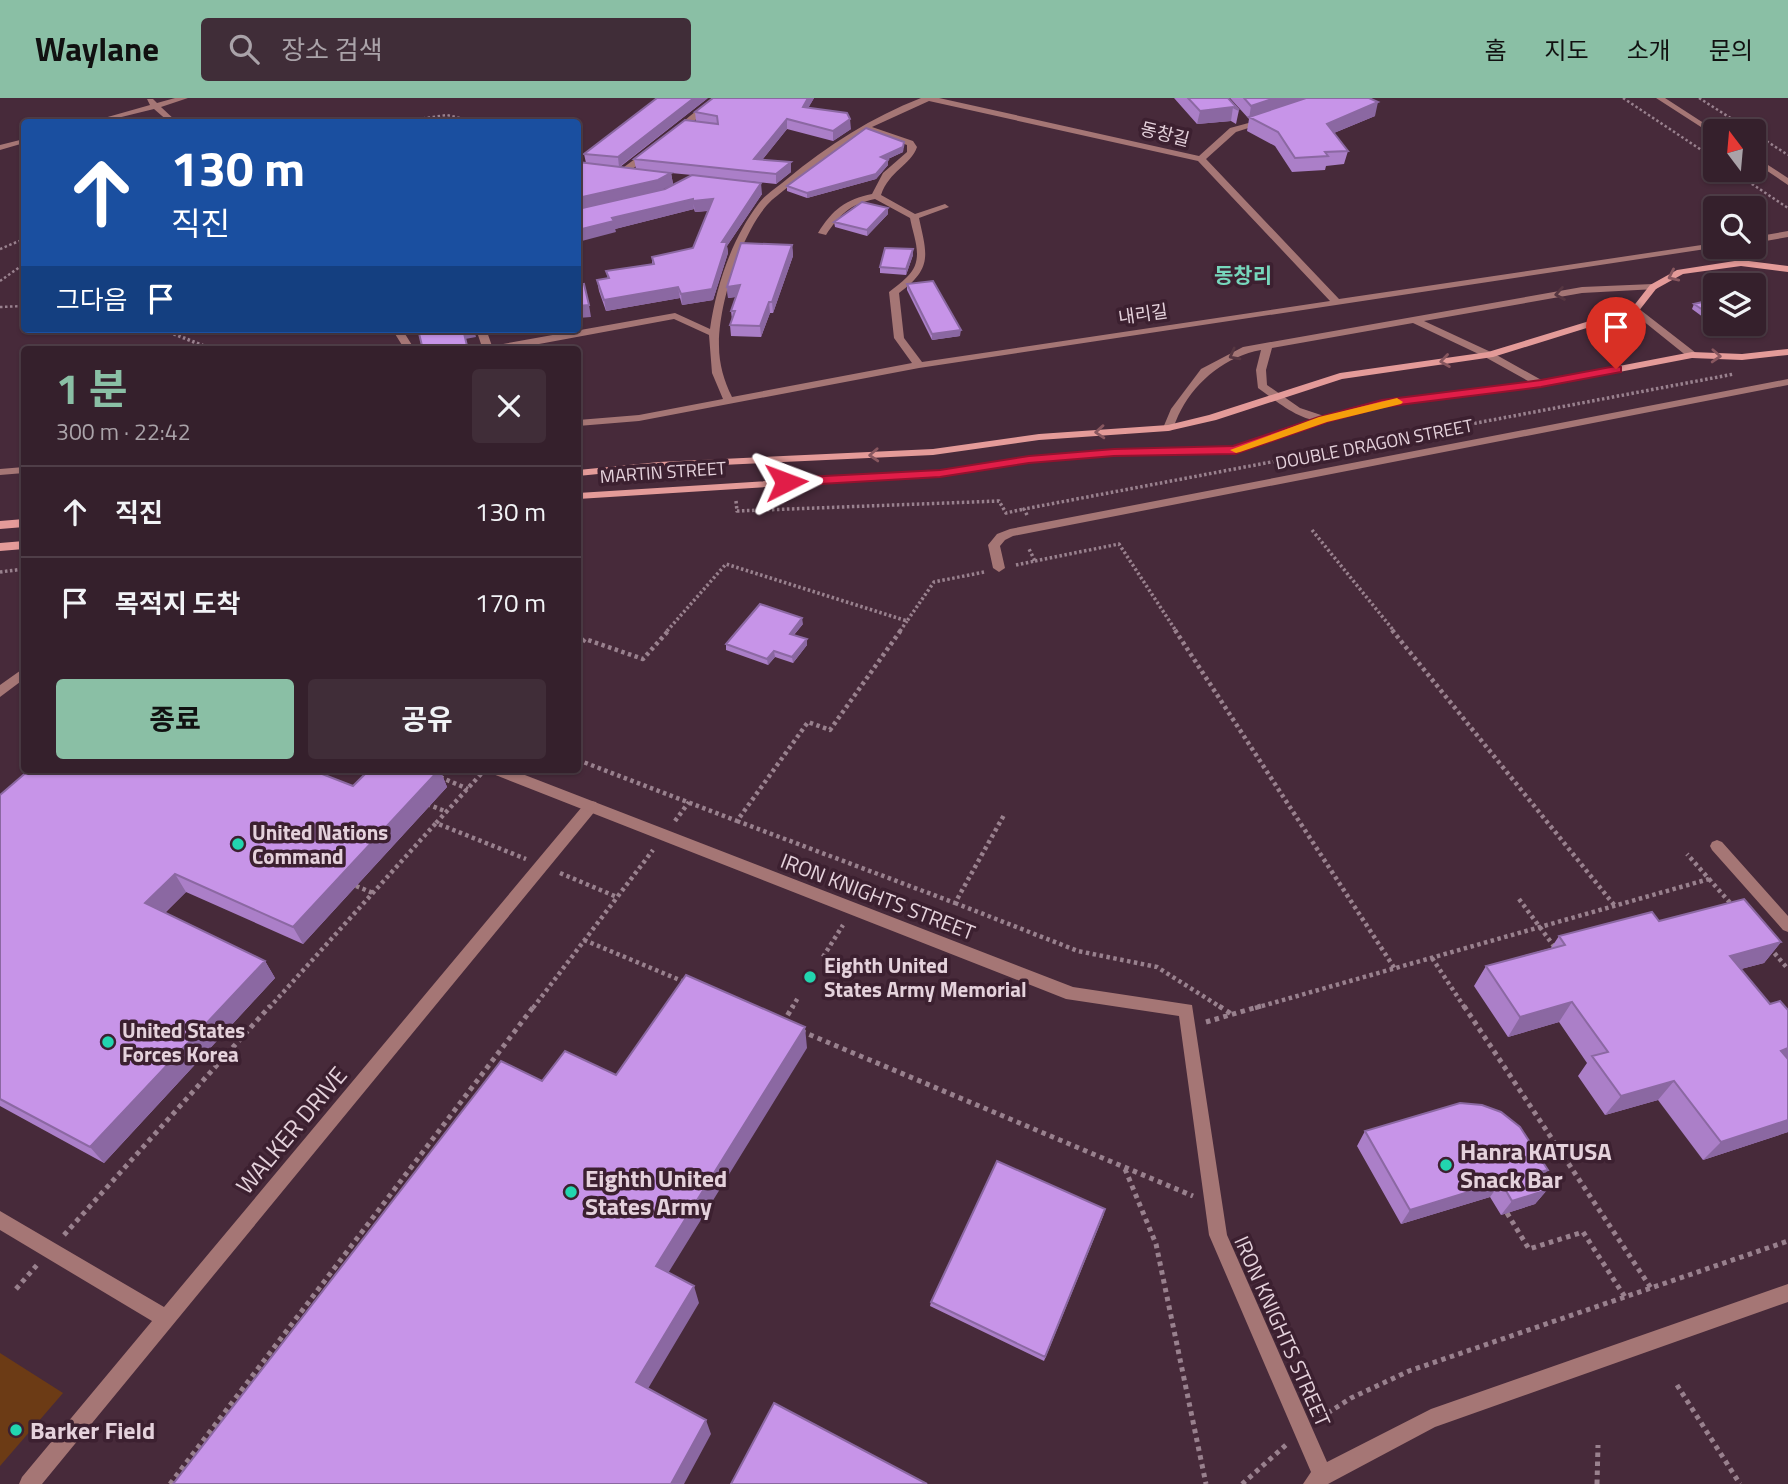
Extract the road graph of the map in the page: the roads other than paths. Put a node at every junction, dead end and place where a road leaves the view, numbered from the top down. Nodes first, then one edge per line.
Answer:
1 (146, 98) edge
2 (184, 98) edge
3 (928, 98) edge
4 (1660, 98) edge
5 (721, 99) edge
6 (155, 106) junction
7 (1239, 117) edge
8 (1270, 118) edge
9 (105, 119) edge
10 (170, 119) edge
11 (1247, 126) junction
12 (1703, 126) edge
13 (867, 128) junction
14 (665, 140) edge
15 (21, 142) edge
16 (0, 148) edge
17 (654, 148) edge
18 (1200, 159) junction
19 (1766, 167) edge
20 (610, 170) edge
21 (623, 172) junction
22 (636, 174) edge
23 (1788, 181) edge
24 (767, 188) edge
25 (779, 190) junction
26 (876, 196) junction
27 (945, 207) dead end
28 (914, 216) junction
29 (823, 233) dead end
30 (1788, 234) edge
31 (1766, 238) edge
32 (1703, 248) edge
33 (1788, 269) edge
34 (1653, 287) junction
35 (1337, 303) junction
36 (1635, 310) junction
37 (1412, 321) junction
38 (713, 333) junction
39 (511, 346) edge
40 (1267, 346) junction
41 (1788, 352) edge
42 (1489, 355) junction
43 (1692, 355) junction
44 (919, 365) junction
45 (1788, 382) edge
46 (1541, 384) junction
47 (1273, 396) junction
48 (729, 401) junction
49 (1323, 419) junction
50 (581, 423) edge
51 (1168, 428) junction
52 (21, 470) edge
53 (0, 472) edge
54 (581, 472) edge
55 (581, 496) edge
56 (21, 523) edge
57 (0, 525) edge
58 (21, 545) edge
59 (0, 547) edge
60 (999, 568) dead end
61 (21, 675) edge
62 (0, 692) edge
63 (506, 773) edge
64 (591, 806) junction
65 (1717, 846) dead end
66 (1788, 926) edge
67 (0, 1220) edge
68 (1788, 1293) edge
69 (166, 1319) junction
70 (1318, 1479) edge
71 (29, 1484) edge

1 - 6 street
2 - 6 street
3 - 13 street, 동창길
3 - 18 street, 동창길
4 - 12 street
5 - 14 street
6 - 9 street
6 - 10 street
7 - 11 street
8 - 11 street
11 - 18 street
13 - 25 street, 동창길
13 - 26 street
15 - 16 street
17 - 21 street
18 - 35 street, 동창길
19 - 23 street
20 - 21 street
21 - 22 street
24 - 25 street
25 - 38 street, 동창길
26 - 28 street
26 - 29 street
27 - 28 street
28 - 44 street
30 - 31 street
32 - 35 street, 내리길
33 -> 34 main road
34 - 36 main road
34 -> 37 street
35 - 44 street, 내리길
36 - 42 main road, MARTIN STREET
36 - 43 street
37 - 40 street
37 - 42 street
38 - 39 street
38 - 48 street, 동창길
40 - 47 street
40 -> 51 street
43 -> 41 main road, MARTIN STREET
42 - 46 street
42 -> 47 main road, MARTIN STREET
43 - 46 main road, MARTIN STREET
44 - 48 street, 내리길
45 - 60 street, DOUBLE DRAGON STREET
46 - 49 main road, MARTIN STREET
47 - 49 street
47 - 51 main road, MARTIN STREET
48 - 50 street, 내리길
49 - 55 main road, MARTIN STREET
51 -> 54 main road, MARTIN STREET
52 - 53 street
56 - 57 main road
58 - 59 main road
61 - 62 street
63 - 64 street, IRON KNIGHTS STREET
64 - 69 street, WALKER DRIVE
64 - 70 street, IRON KNIGHTS STREET
65 - 66 street
67 - 69 street
68 - 70 street
69 - 71 street, WALKER DRIVE

